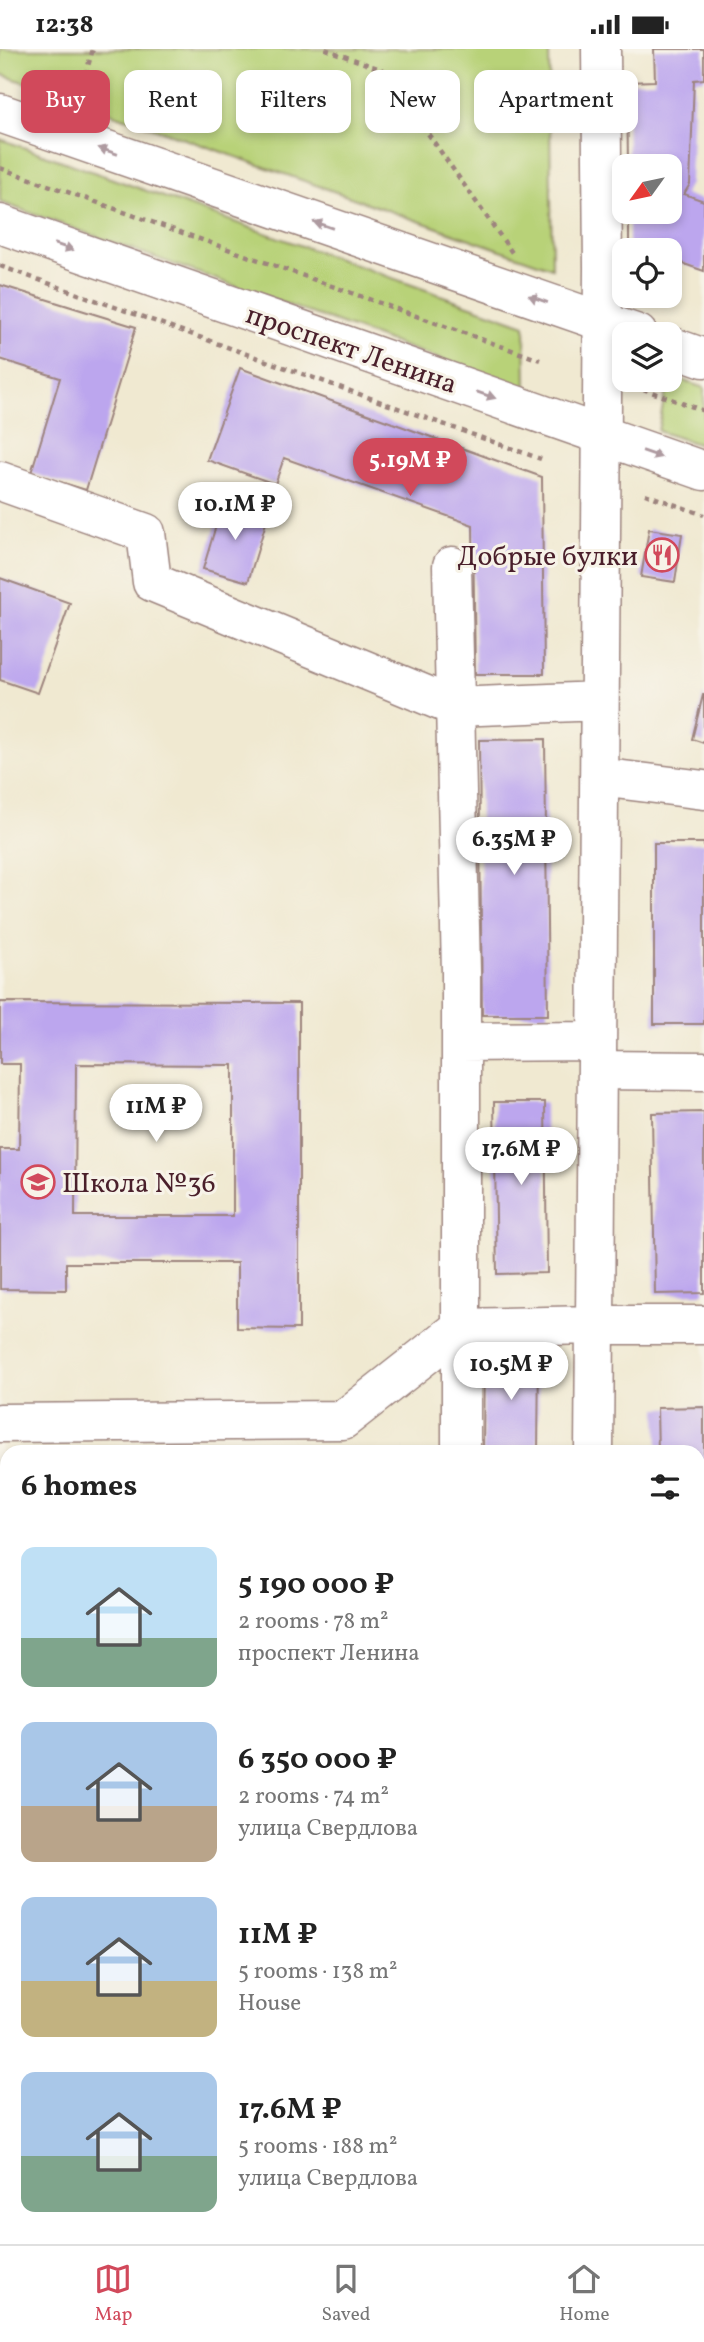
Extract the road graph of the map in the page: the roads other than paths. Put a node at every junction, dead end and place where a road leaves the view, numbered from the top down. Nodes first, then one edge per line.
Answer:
1 (601, 49) edge
2 (0, 113) edge
3 (0, 224) edge
4 (602, 322) junction
5 (612, 325) edge
6 (682, 350) edge
7 (704, 358) edge
8 (601, 436) junction
9 (704, 471) edge
10 (0, 481) edge
11 (452, 566) dead end
12 (599, 701) junction
13 (455, 706) junction
14 (599, 777) junction
15 (704, 790) edge
16 (461, 1042) junction
17 (597, 1056) junction
18 (704, 1071) edge
19 (595, 1325) junction
20 (704, 1325) edge
21 (460, 1328) junction
22 (0, 1423) edge
23 (461, 1445) edge
24 (594, 1445) edge

1 - 4 main road
4 -> 2 main road
3 -> 8 main road, проспект Ленина
4 - 5 main road
4 - 8 main road
6 - 7 main road
8 -> 9 main road, проспект Ленина
8 - 12 main road
10 - 13 main road
11 - 13 main road
12 - 13 main road
12 - 14 main road
13 - 16 main road
14 - 15 main road
14 - 17 main road
16 - 17 main road
16 - 21 main road
17 - 18 main road
17 - 19 main road
19 - 20 main road
19 - 21 main road
19 - 24 main road
21 - 22 main road
21 - 23 main road

